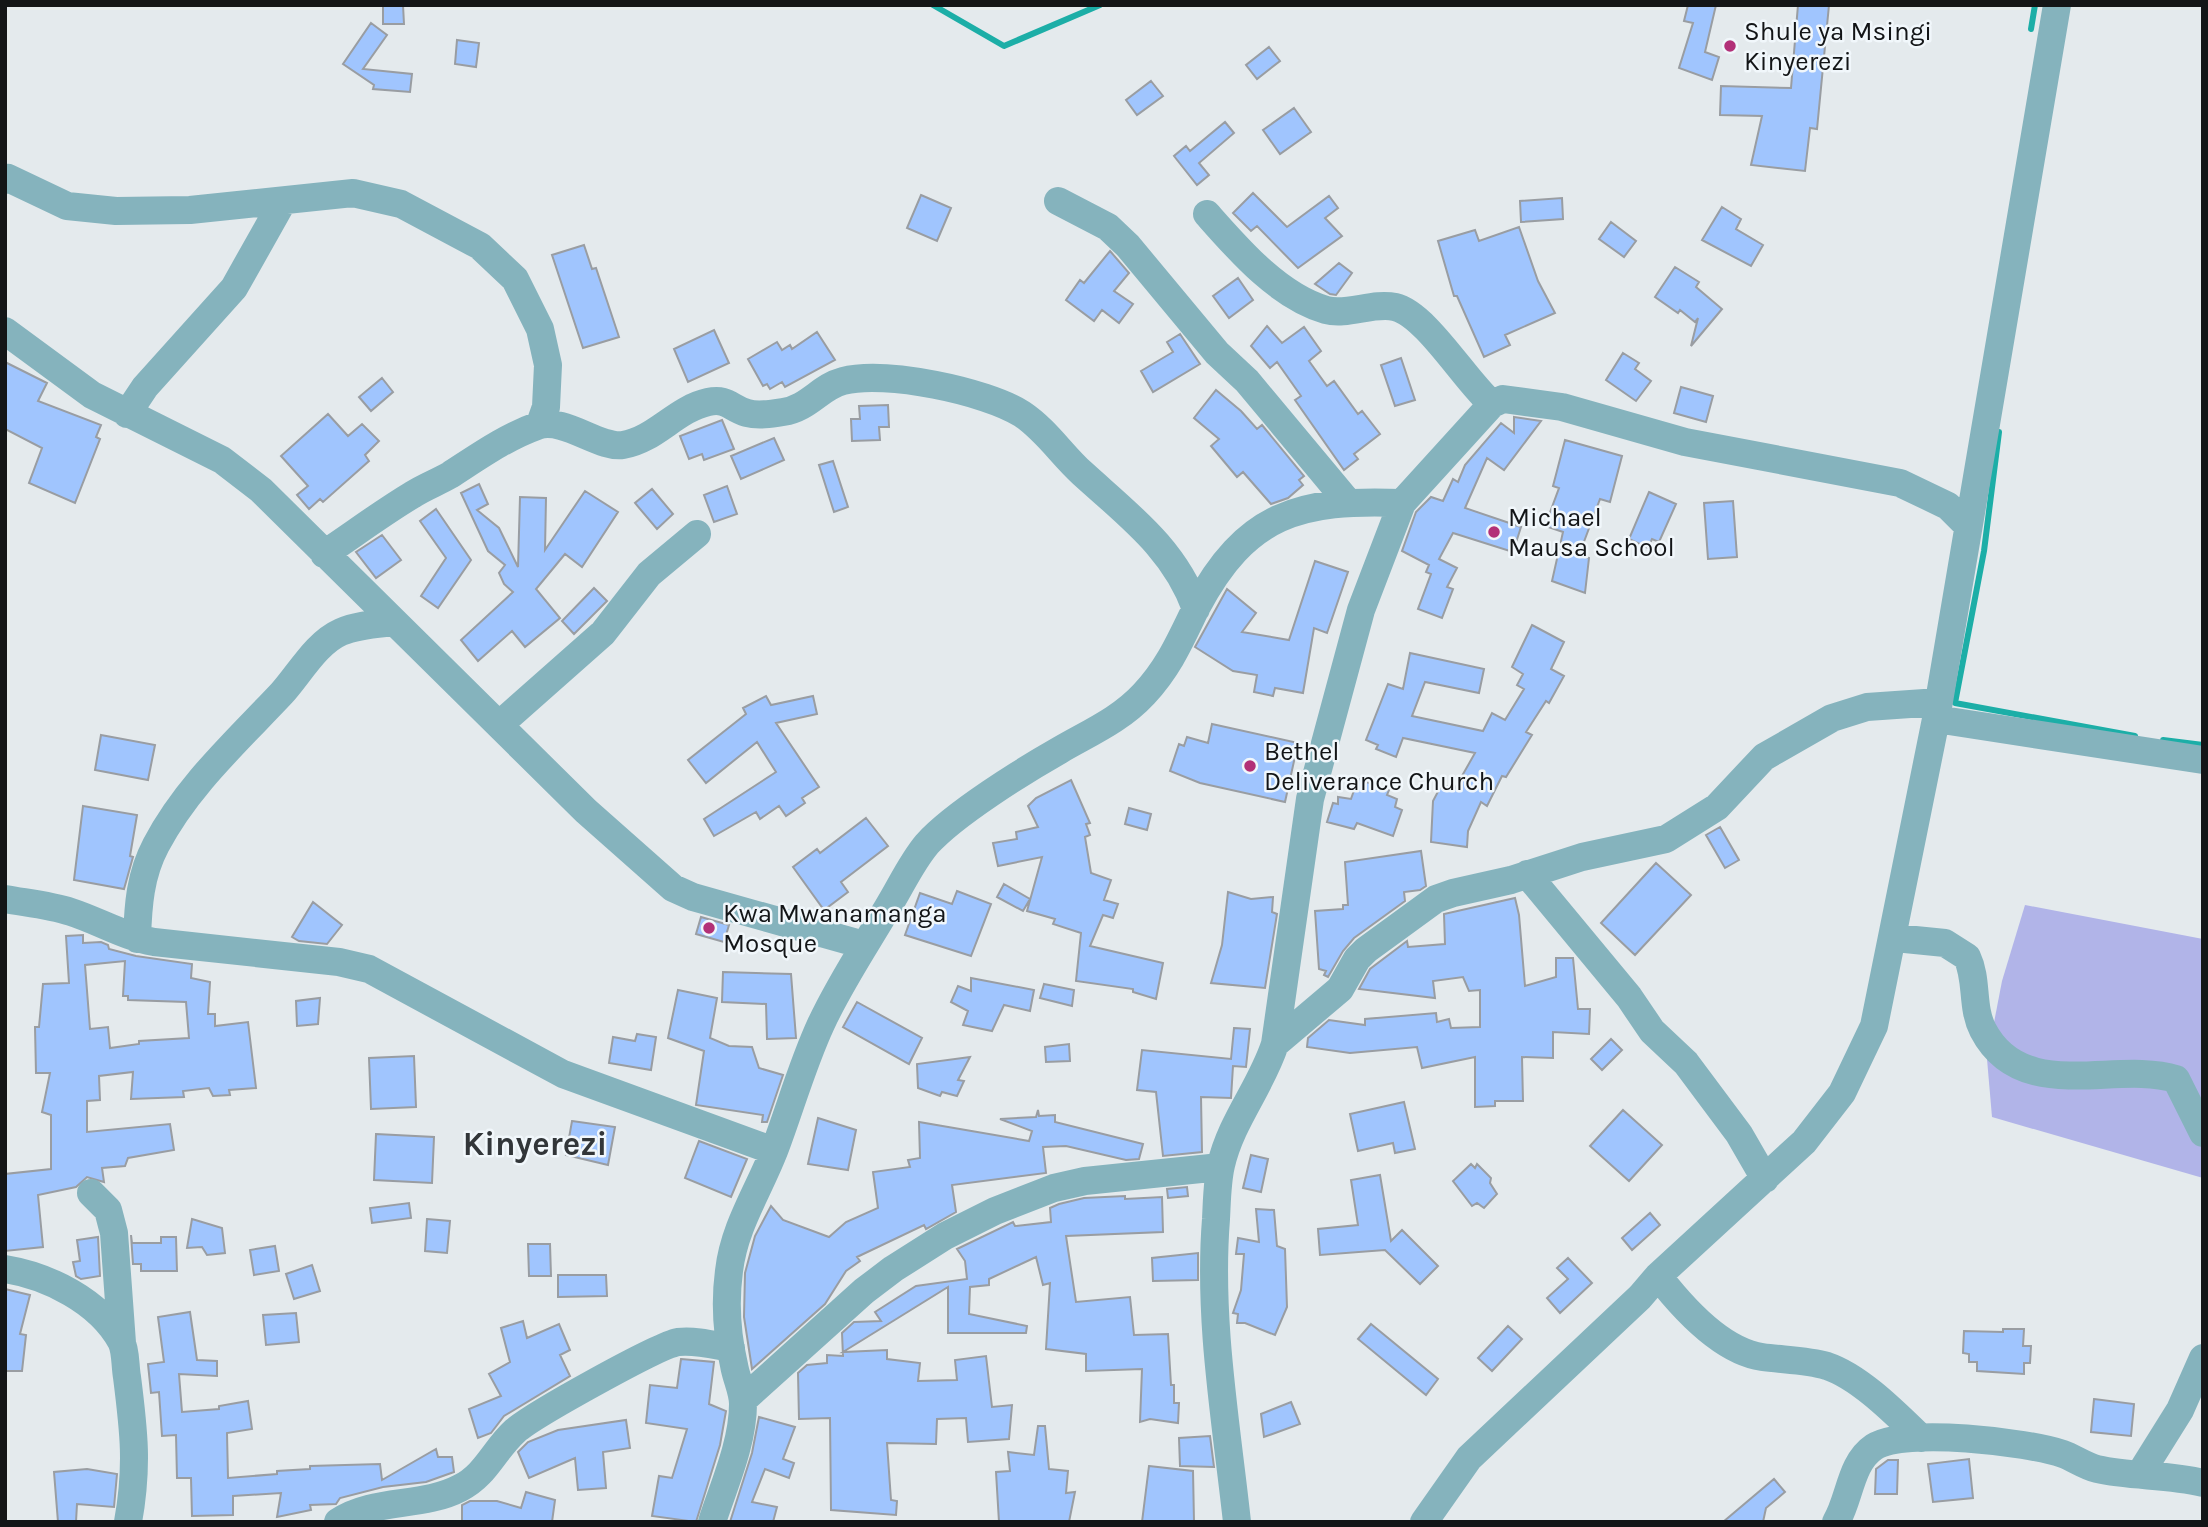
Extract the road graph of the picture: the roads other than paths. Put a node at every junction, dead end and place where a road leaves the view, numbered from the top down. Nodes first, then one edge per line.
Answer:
1 (2057, 5) edge
2 (6, 178) edge
3 (283, 201) junction
4 (1058, 201) dead end
5 (1207, 214) dead end
6 (5, 331) edge
7 (1492, 404) junction
8 (127, 414) junction
9 (540, 424) junction
10 (1347, 501) junction
11 (1402, 503) junction
12 (1967, 524) junction
13 (696, 534) dead end
14 (324, 554) junction
15 (1196, 609) junction
16 (394, 622) junction
17 (1937, 710) junction
18 (499, 725) junction
19 (2203, 760) edge
20 (1527, 874) junction
21 (5, 899) edge
22 (1895, 938) junction
23 (137, 939) junction
24 (864, 944) junction
25 (1275, 1044) junction
26 (2203, 1133) edge
27 (774, 1151) junction
28 (1220, 1167) junction
29 (1765, 1179) junction
30 (91, 1193) dead end
31 (5, 1269) edge
32 (1657, 1276) junction
33 (122, 1343) junction
34 (731, 1348) junction
35 (2203, 1358) edge
36 (743, 1400) junction
37 (1921, 1438) junction
38 (2140, 1474) junction
39 (2203, 1483) edge
40 (128, 1522) edge
41 (338, 1522) edge
42 (712, 1522) edge
43 (1237, 1522) edge
44 (1424, 1522) edge
45 (1836, 1522) edge

1 - 12 street
2 - 3 street
3 - 8 street
3 - 9 street
4 - 10 street
5 - 7 street
6 - 8 street
7 - 11 street
7 - 12 street
8 - 14 street
9 - 14 street
9 - 15 street
10 - 11 street
10 - 15 street
11 - 25 street
12 - 17 street
13 - 18 street
14 - 16 street
15 - 24 street
16 - 18 street
16 - 23 street
17 - 19 street
17 - 20 street
17 - 22 street
18 - 24 street
20 - 25 street
20 - 29 street
21 - 23 street
22 - 26 street
22 - 29 street
23 - 27 street
24 - 27 street
25 - 28 street
27 - 34 street
28 - 36 street
28 - 43 street
29 - 32 street
30 - 33 street
31 - 33 street
32 - 37 street
32 - 44 street
33 - 40 street
34 - 36 street
34 - 41 street
35 - 38 street
36 - 42 street
37 - 38 street
37 - 45 street
38 - 39 street

